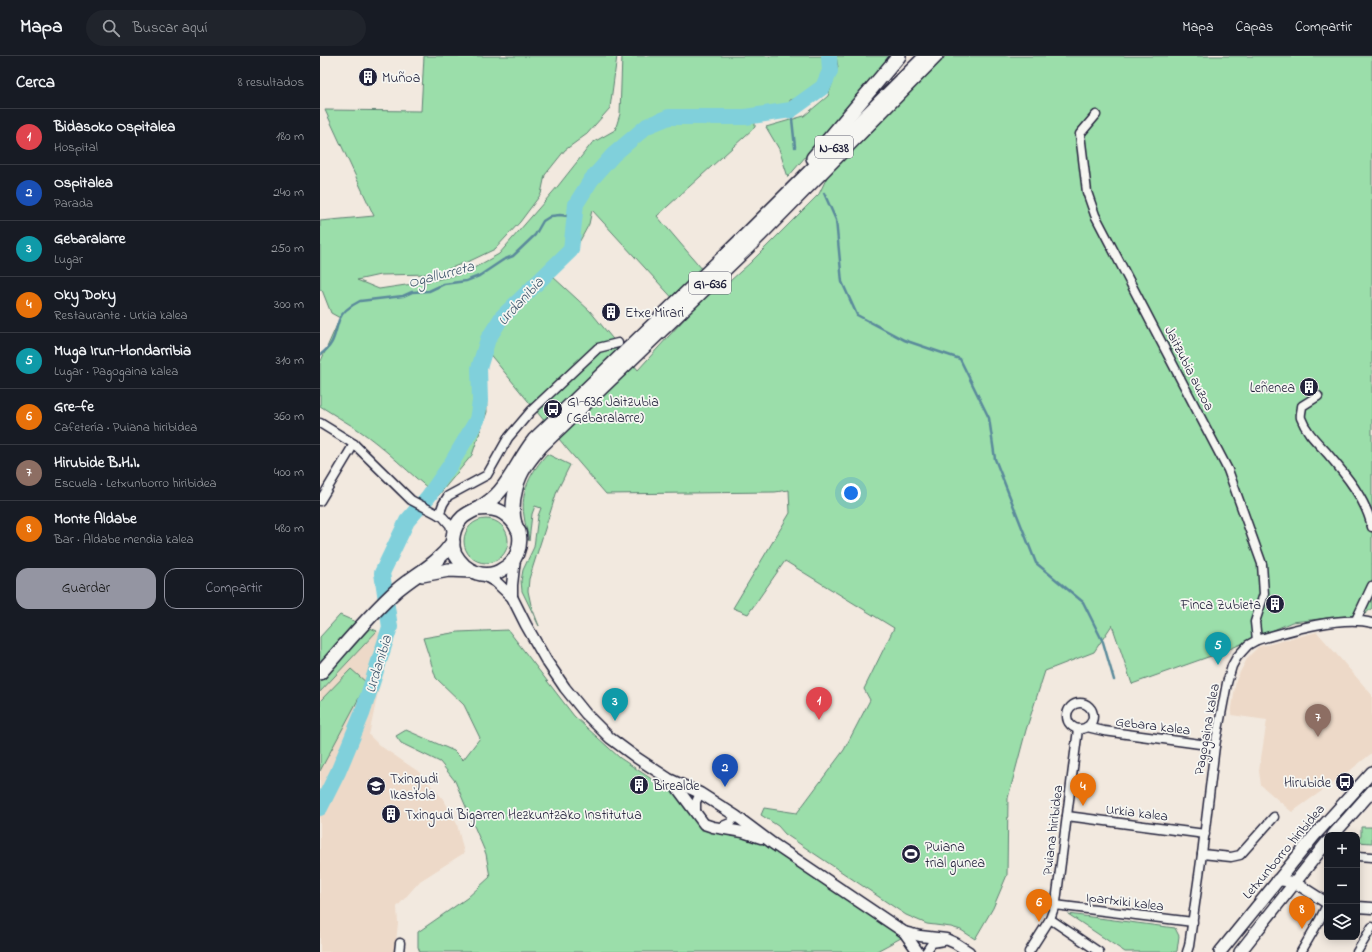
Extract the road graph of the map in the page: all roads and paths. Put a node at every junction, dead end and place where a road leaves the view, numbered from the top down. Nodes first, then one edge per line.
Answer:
1 (899, 56) edge
2 (926, 56) edge
3 (936, 56) edge
4 (1096, 115) dead end
5 (742, 239) junction
6 (618, 343) dead end
7 (1318, 396) dead end
8 (320, 423) edge
9 (354, 444) junction
10 (320, 501) edge
11 (478, 509) junction
12 (438, 515) junction
13 (462, 518) junction
14 (515, 524) junction
15 (1372, 527) edge
16 (453, 540) junction
17 (515, 558) junction
18 (476, 572) junction
19 (416, 577) junction
20 (1372, 586) edge
21 (512, 598) junction
22 (1356, 620) junction
23 (1370, 621) edge
24 (1257, 640) junction
25 (320, 673) edge
26 (1088, 727) junction
27 (1078, 729) junction
28 (1215, 746) junction
29 (1372, 772) edge
30 (670, 779) junction
31 (1372, 791) edge
32 (700, 793) junction
33 (696, 814) junction
34 (736, 816) junction
35 (1067, 816) junction
36 (1274, 817) dead end
37 (713, 827) junction
38 (1336, 832) edge
39 (1204, 834) junction
40 (772, 843) junction
41 (1324, 846) edge
42 (1202, 854) junction
43 (1360, 856) edge
44 (1372, 857) edge
45 (1277, 880) junction
46 (1294, 882) junction
47 (1324, 902) edge
48 (1055, 905) junction
49 (1360, 907) edge
50 (1372, 908) edge
51 (1324, 910) edge
52 (1050, 919) junction
53 (1192, 922) junction
54 (1372, 927) edge
55 (904, 932) junction
56 (400, 943) dead end
57 (955, 943) junction
58 (399, 952) edge
59 (918, 952) edge
60 (926, 952) edge
61 (969, 952) edge
62 (1029, 952) edge
63 (1099, 952) edge
64 (1187, 952) edge
65 (1220, 952) edge
66 (1240, 952) edge
67 (1301, 952) edge
68 (1357, 952) edge

1 - 5 main road, GI-636
2 - 5 main road, N-638
3 - 14 main road, GI-636
4 - 24 street, Jaitzubia auzoa
5 - 11 main road, GI-636
6 - 12 street
7 - 15 street
8 - 9 street
9 - 10 street
9 - 12 street
11 - 13 main road, GI-636
11 - 14 main road
12 - 13 street
12 - 16 street
13 - 16 main road
14 - 17 main road, GI-636
16 - 18 main road
16 - 19 main road
17 - 18 main road
17 - 21 street
18 - 19 main road
18 - 21 street
19 - 25 main road
20 - 22 street
21 - 30 street
22 - 23 street, Pagogaina kalea
22 - 24 street, Pagogaina kalea
24 - 28 street, Pagogaina kalea
26 - 27 street
26 - 27 street
26 - 28 street, Gebara kalea
27 - 35 street, Puiana hiribidea
28 - 39 street, Pagogaina kalea
29 - 45 main road, Letxunborro hiribidea
30 - 32 street
30 - 33 street
31 - 38 main road, Letxunborro hiribidea
32 - 33 street
32 - 34 street
33 - 37 street
34 - 37 street
34 - 40 street
35 - 39 street, Urkia kalea
35 - 48 street, Puiana hiribidea
36 - 42 street
37 - 40 street
39 - 42 street, Pagogaina kalea
40 - 55 street
41 - 46 main road, Letxunborro hiribidea
42 - 53 street, Pagogaina kalea
43 - 44 street
45 - 46 street
45 - 65 main road, Letxunborro hiribidea
46 - 47 street
46 - 66 main road, Letxunborro hiribidea
48 - 52 street, Puiana hiribidea
48 - 53 street, Ipartxiki kalea
49 - 50 street
51 - 67 street
52 - 62 street, Puiana hiribidea
52 - 63 street
53 - 64 street, Pagogaina kalea
54 - 68 street
55 - 57 street
55 - 59 street
56 - 58 street
57 - 60 street
57 - 61 street

